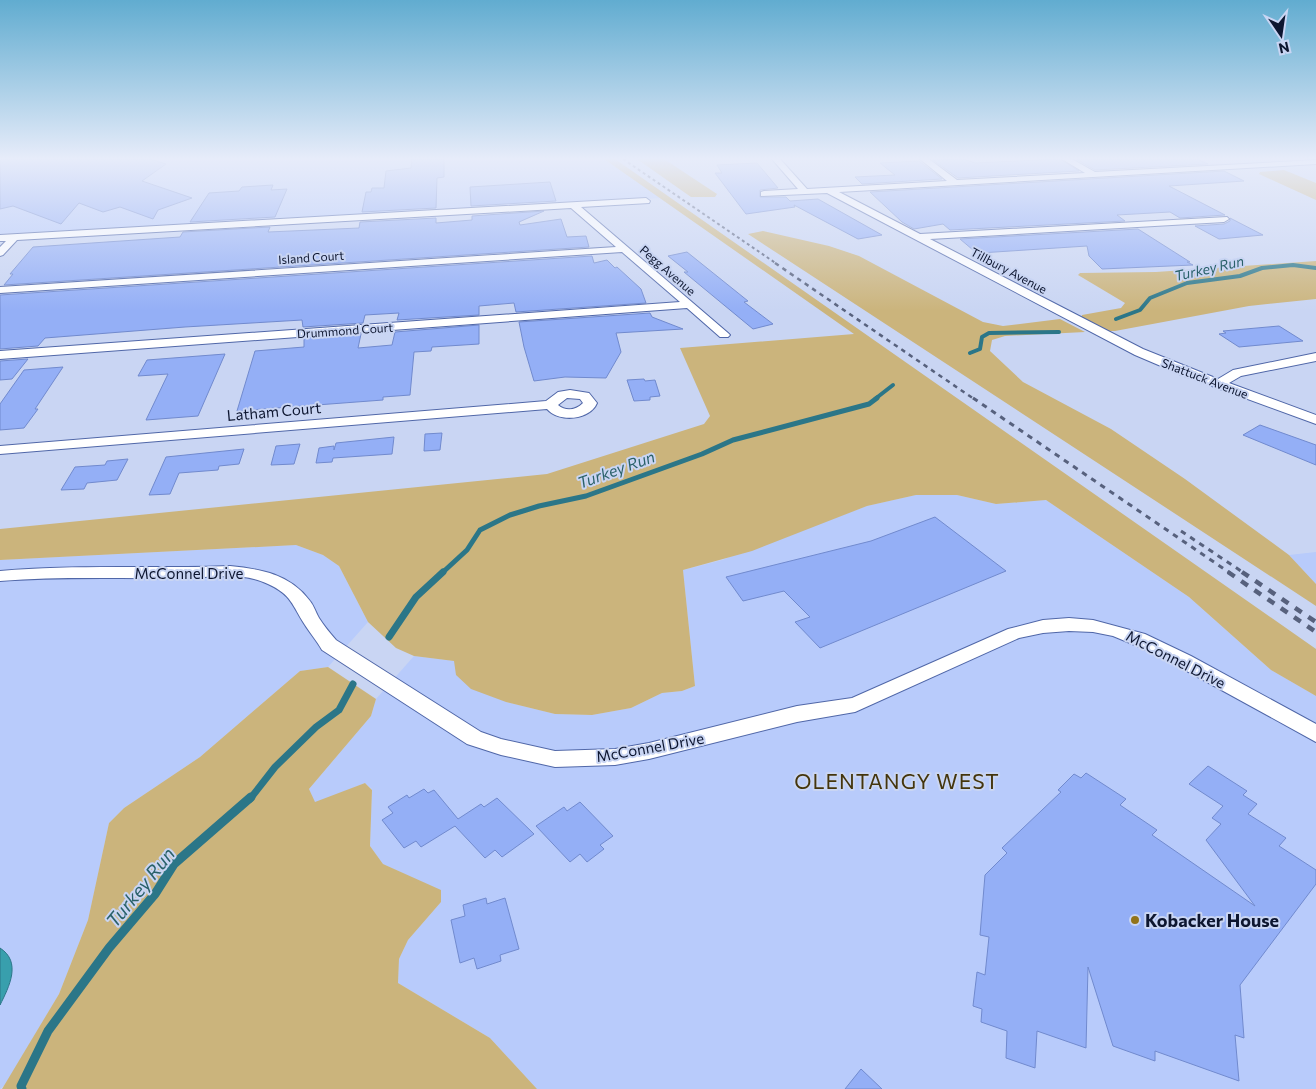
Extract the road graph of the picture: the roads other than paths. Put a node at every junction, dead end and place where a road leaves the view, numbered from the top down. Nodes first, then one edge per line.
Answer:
1 (489, 210) edge
2 (579, 210) edge
3 (866, 210) edge
4 (1224, 219) dead end
5 (14, 237) junction
6 (918, 237) junction
7 (0, 238) edge
8 (624, 249) junction
9 (0, 253) edge
10 (0, 290) edge
11 (689, 305) junction
12 (1095, 331) joint
13 (724, 334) dead end
14 (0, 355) edge
15 (1316, 357) edge
16 (1219, 384) junction
17 (551, 405) dead end
18 (1316, 420) edge
19 (0, 450) edge
20 (0, 576) edge
21 (1316, 734) edge

1 - 5 street
2 - 8 street, Pegg Avenue
3 - 6 street, Tillbury Avenue
4 - 6 street
5 - 7 street
5 - 9 street
6 - 12 street, Tillbury Avenue
8 - 10 street, Island Court
8 - 11 street, Pegg Avenue
11 - 13 street, Pegg Avenue
11 - 14 street, Drummond Court
12 - 16 street, Shattuck Avenue
15 - 16 street
16 - 18 street, Shattuck Avenue
17 - 19 street, Latham Court
20 - 21 street, McConnel Drive

